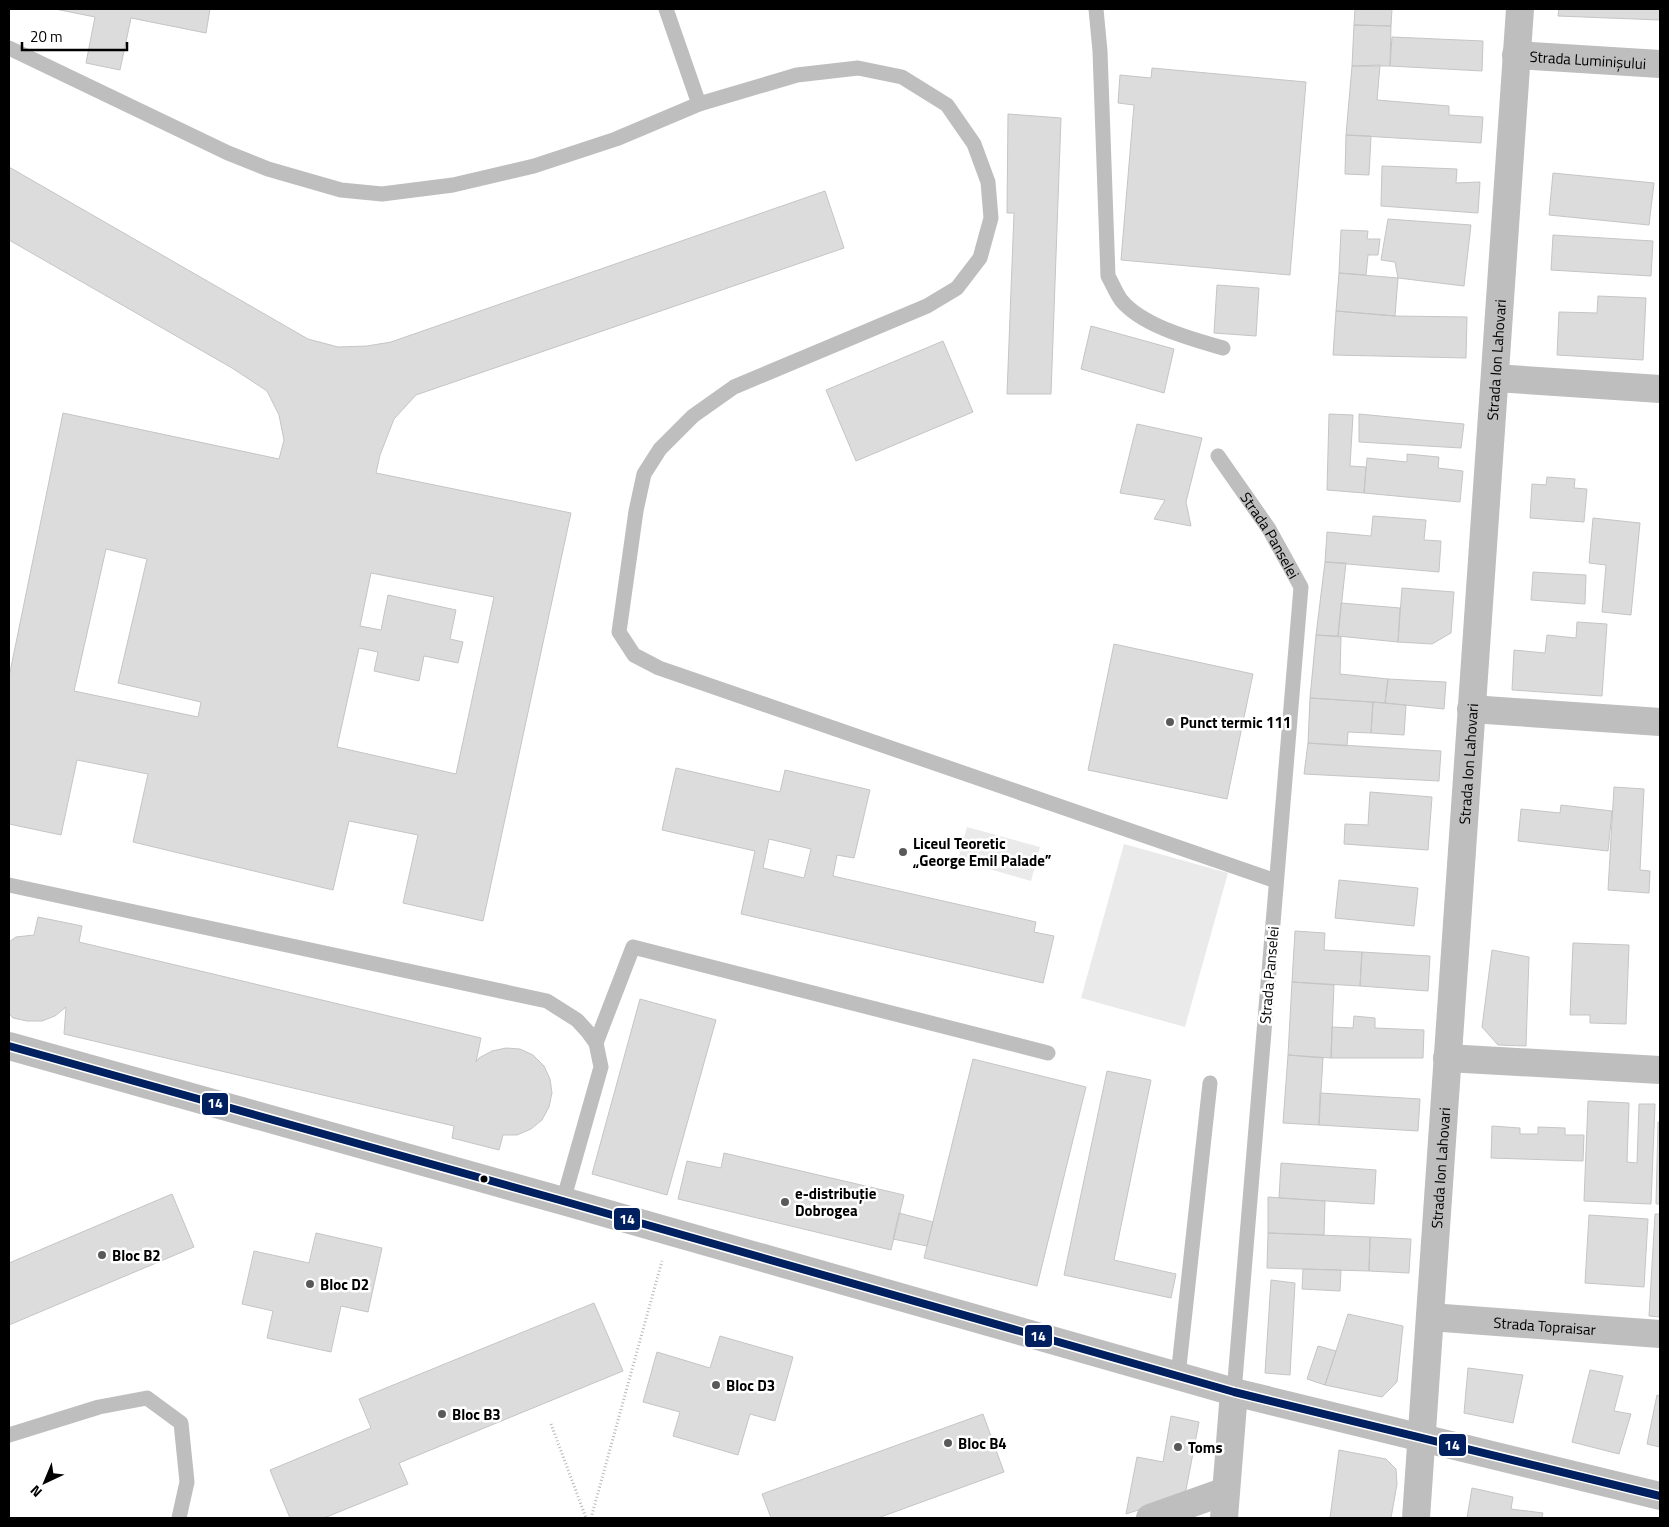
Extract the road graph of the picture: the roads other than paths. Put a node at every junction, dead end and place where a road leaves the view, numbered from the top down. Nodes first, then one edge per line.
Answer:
1 (666, 9) edge
2 (1096, 9) edge
3 (1520, 9) edge
4 (9, 48) edge
5 (1516, 55) junction
6 (1660, 64) edge
7 (700, 104) junction
8 (1223, 348) dead end
9 (1495, 378) junction
10 (1660, 389) edge
11 (1218, 456) dead end
12 (1472, 709) junction
13 (1660, 722) edge
14 (1276, 881) junction
15 (9, 885) edge
16 (596, 1043) junction
17 (9, 1046) edge
18 (1048, 1053) dead end
19 (1447, 1058) junction
20 (1660, 1070) edge
21 (1210, 1082) dead end
22 (562, 1201) junction
23 (1430, 1317) junction
24 (1660, 1334) edge
25 (1178, 1376) junction
26 (1234, 1392) junction
27 (9, 1435) edge
28 (1421, 1437) junction
29 (1226, 1491) junction
30 (1660, 1496) edge
31 (179, 1518) edge
32 (1150, 1518) edge
33 (1224, 1518) edge
34 (1416, 1518) edge

1 - 7 lane
2 - 8 lane
3 - 5 street, Strada Ion Lahovari
4 - 7 lane
5 - 6 street, Strada Luminișului
5 - 9 street, Strada Ion Lahovari
7 - 14 lane
9 - 10 street
9 - 12 street, Strada Ion Lahovari
11 - 14 lane, Strada Panselei
12 - 13 street
12 - 19 street, Strada Ion Lahovari
14 - 26 lane, Strada Panselei
15 - 16 lane
16 - 18 lane
16 - 22 lane
17 - 22 street
19 - 20 street
19 - 23 street, Strada Ion Lahovari
21 - 25 lane
22 - 25 street
23 - 24 street, Strada Topraisar
23 - 28 street, Strada Ion Lahovari
25 - 26 street
26 - 28 street
26 - 29 street, Strada Panselei
27 - 31 lane
28 - 30 street
28 - 34 street, Strada Ion Lahovari
29 - 32 street
29 - 33 street, Strada Panselei

